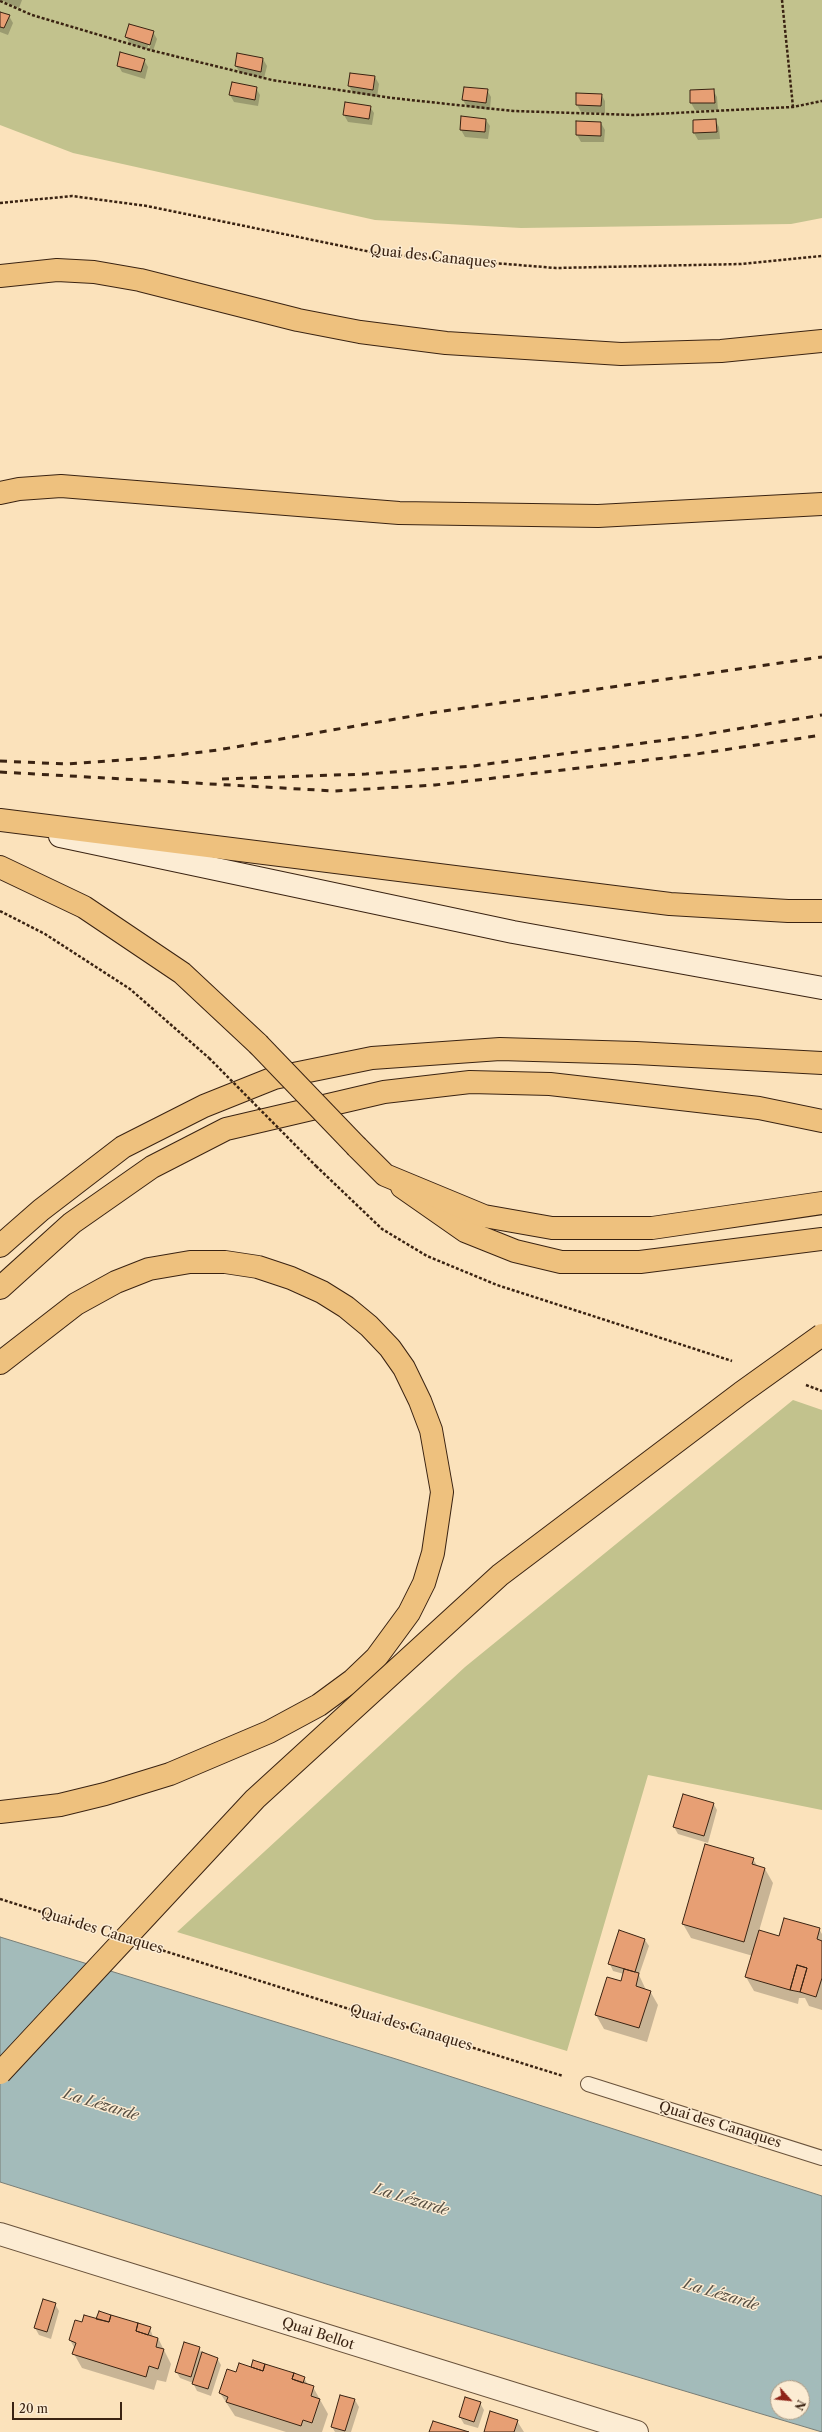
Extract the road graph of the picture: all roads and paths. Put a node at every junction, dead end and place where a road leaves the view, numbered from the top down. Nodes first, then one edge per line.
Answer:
1 (782, 0) edge
2 (0, 1) edge
3 (822, 101) edge
4 (793, 106) junction
5 (0, 203) edge
6 (822, 256) edge
7 (0, 276) edge
8 (822, 341) edge
9 (0, 493) edge
10 (822, 504) edge
11 (0, 820) edge
12 (0, 823) edge
13 (0, 867) edge
14 (0, 911) edge
15 (822, 911) edge
16 (822, 988) edge
17 (822, 1063) edge
18 (822, 1121) edge
19 (385, 1175) junction
20 (822, 1203) edge
21 (822, 1239) edge
22 (0, 1246) edge
23 (0, 1288) edge
24 (822, 1336) edge
25 (0, 1363) edge
26 (737, 1363) dead end
27 (805, 1385) dead end
28 (822, 1391) edge
29 (0, 1812) edge
30 (0, 1899) edge
31 (98, 1930) dead end
32 (151, 1946) dead end
33 (0, 2073) edge
34 (588, 2084) joint
35 (822, 2158) edge
36 (0, 2234) edge
37 (637, 2432) edge

1 - 4 path
2 - 4 path
3 - 4 path
5 - 6 path, Quai des Canaques
7 - 8 main road
9 - 10 main road
11 - 15 main road
12 - 16 main road
13 - 19 main road, bridge
14 - 26 path, bridge
17 - 22 main road
18 - 23 main road
19 - 20 main road
19 - 21 main road
24 - 33 main road, bridge
25 - 29 main road
27 - 28 path
30 - 31 path, Quai des Canaques
32 - 34 path, Quai des Canaques
34 - 35 lane, Quai des Canaques
36 - 37 main road, Quai Bellot

